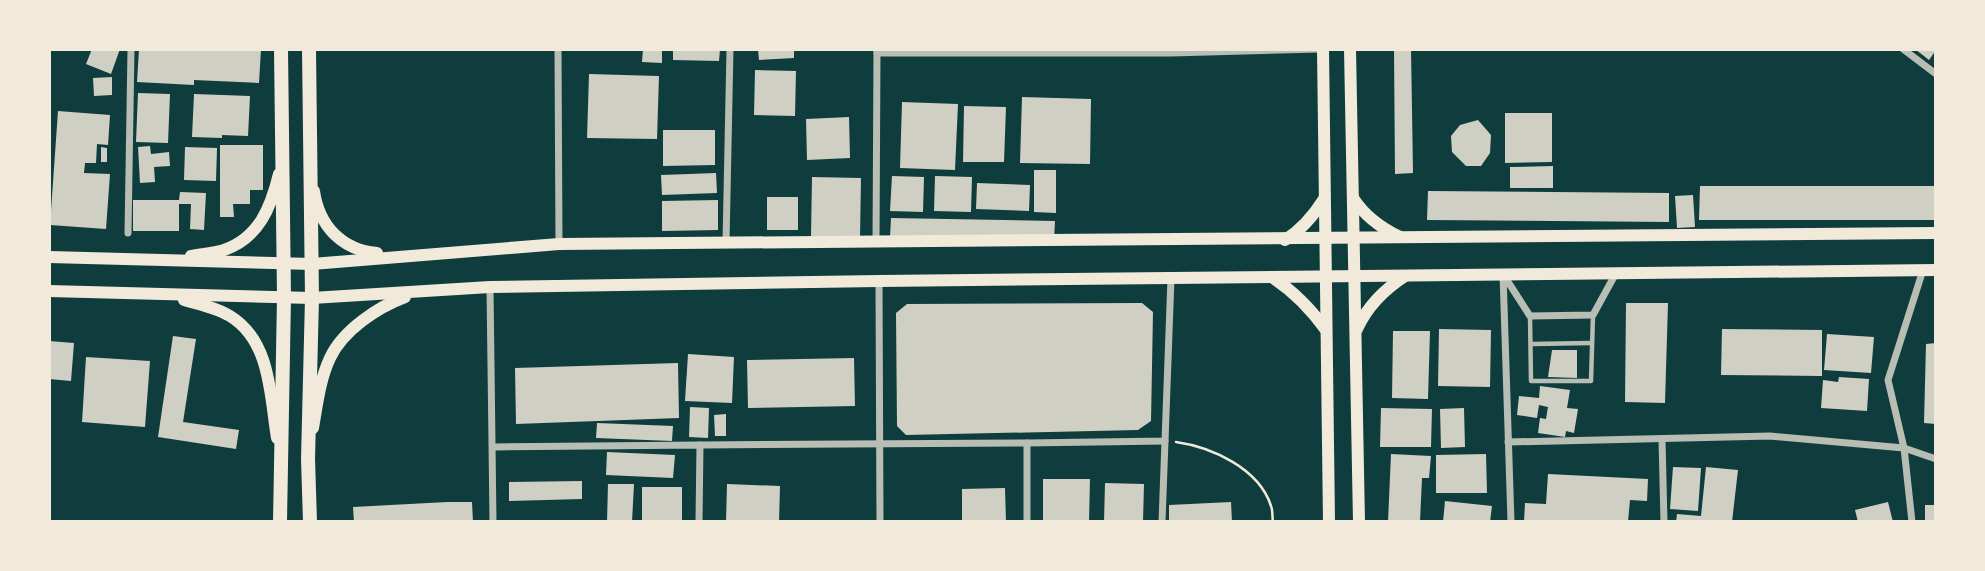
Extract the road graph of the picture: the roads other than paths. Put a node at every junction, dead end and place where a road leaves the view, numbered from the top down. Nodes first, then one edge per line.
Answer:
1 (131, 49) edge
2 (281, 49) edge
3 (309, 49) edge
4 (558, 49) edge
5 (730, 49) edge
6 (1322, 49) edge
7 (1350, 49) edge
8 (1903, 49) edge
9 (877, 51) edge
10 (1015, 51) edge
11 (1171, 51) edge
12 (1936, 74) edge
13 (309, 149) junction
14 (283, 156) junction
15 (1352, 197) junction
16 (1324, 198) junction
17 (128, 233) dead end
18 (1936, 233) edge
19 (1403, 238) junction
20 (1353, 239) junction
21 (1284, 240) junction
22 (1325, 240) junction
23 (876, 242) junction
24 (726, 243) junction
25 (559, 244) junction
26 (398, 256) junction
27 (49, 257) edge
28 (166, 260) junction
29 (284, 264) junction
30 (312, 264) junction
31 (1930, 270) edge
32 (1616, 273) junction
33 (1503, 274) junction
34 (1405, 275) junction
35 (1271, 276) junction
36 (1325, 276) junction
37 (1354, 276) junction
38 (1171, 278) junction
39 (879, 281) junction
40 (490, 287) junction
41 (49, 291) edge
42 (419, 292) junction
43 (164, 294) junction
44 (284, 297) junction
45 (312, 299) junction
46 (1593, 315) junction
47 (1530, 316) junction
48 (1326, 331) junction
49 (1355, 334) junction
50 (1591, 343) junction
51 (1532, 344) junction
52 (1662, 439) junction
53 (1164, 441) junction
54 (1508, 442) junction
55 (1027, 443) junction
56 (699, 445) junction
57 (881, 445) junction
58 (494, 447) junction
59 (1904, 448) junction
60 (281, 459) junction
61 (308, 459) junction
62 (1936, 459) edge
63 (279, 522) edge
64 (310, 522) edge
65 (493, 522) edge
66 (699, 522) edge
67 (880, 522) edge
68 (1027, 522) edge
69 (1162, 522) edge
70 (1329, 522) edge
71 (1359, 522) edge
72 (1511, 522) edge
73 (1664, 522) edge
74 (1912, 522) edge

1 - 17 street
2 - 14 highway
3 - 13 highway
4 - 25 street
5 - 24 street
6 - 11 street
6 - 16 main road
7 - 15 main road
8 - 12 street
9 - 10 street
9 - 23 street
10 - 11 street
13 - 26 main road
13 - 30 highway
14 - 28 main road
14 - 29 highway
15 - 19 main road
15 - 20 main road
16 - 21 main road
16 - 22 main road
18 - 19 main road
19 - 20 main road
20 - 22 main road
20 - 37 main road
21 - 22 main road
21 - 23 main road
22 - 36 main road
23 - 24 main road
24 - 25 main road
25 - 26 main road
26 - 30 main road
27 - 28 main road
28 - 29 main road
29 - 30 main road
29 - 44 highway
30 - 45 highway
31 - 32 main road
31 - 59 street
32 - 33 main road
32 - 46 street
33 - 34 main road
33 - 47 street
33 - 54 street
34 - 37 main road
34 - 49 main road
35 - 36 main road
35 - 38 main road
35 - 48 main road
36 - 37 main road
36 - 48 main road
37 - 49 main road
38 - 39 main road
38 - 53 street
39 - 40 main road
39 - 57 street
40 - 42 main road
40 - 58 street
41 - 43 main road
42 - 45 main road
42 - 61 main road
43 - 44 main road
43 - 60 main road
44 - 45 main road
44 - 60 highway
45 - 61 highway
46 - 47 street
46 - 50 lane
47 - 51 lane
48 - 70 main road
49 - 71 main road
50 - 51 lane
50 - 51 lane
52 - 54 street
52 - 59 street
52 - 73 street
53 - 55 street
53 - 69 street
54 - 72 street
55 - 57 street
55 - 68 street
56 - 57 street
56 - 58 street
56 - 66 street
57 - 67 street
58 - 65 street
59 - 62 street
59 - 74 street
60 - 63 highway
61 - 64 highway

